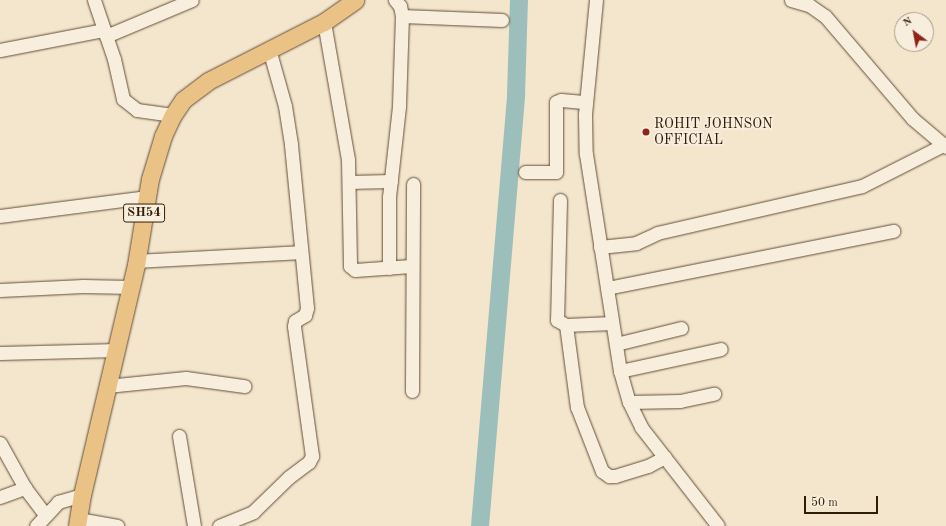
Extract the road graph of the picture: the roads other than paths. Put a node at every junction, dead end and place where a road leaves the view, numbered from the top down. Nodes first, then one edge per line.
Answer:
1 (94, 0) edge
2 (192, 0) edge
3 (356, 0) edge
4 (395, 0) edge
5 (596, 0) edge
6 (791, 0) edge
7 (402, 16) junction
8 (502, 20) dead end
9 (324, 22) junction
10 (105, 33) junction
11 (269, 49) junction
12 (0, 50) edge
13 (586, 102) junction
14 (173, 115) junction
15 (945, 146) edge
16 (525, 172) dead end
17 (391, 181) junction
18 (349, 182) junction
19 (413, 184) dead end
20 (147, 197) junction
21 (560, 200) dead end
22 (0, 216) edge
23 (894, 230) dead end
24 (600, 247) junction
25 (301, 252) junction
26 (137, 261) junction
27 (411, 266) junction
28 (389, 268) junction
29 (131, 287) junction
30 (607, 288) junction
31 (0, 290) edge
32 (612, 323) junction
33 (566, 325) junction
34 (681, 328) dead end
35 (616, 344) junction
36 (721, 349) dead end
37 (117, 350) junction
38 (0, 353) edge
39 (620, 372) junction
40 (107, 386) junction
41 (244, 386) dead end
42 (412, 391) dead end
43 (714, 394) dead end
44 (629, 402) junction
45 (179, 436) dead end
46 (1, 448) edge
47 (665, 457) junction
48 (25, 488) junction
49 (82, 495) junction
50 (0, 497) edge
51 (45, 515) junction
52 (77, 522) edge
53 (36, 526) edge
54 (117, 526) edge
55 (194, 526) edge
56 (219, 526) edge
57 (718, 526) edge

1 - 10 street
2 - 10 street
3 - 9 main road, SH54
4 - 7 street
5 - 13 street
6 - 15 street
7 - 8 street
7 - 17 street
9 - 11 main road, SH54
9 - 18 street
10 - 12 street
10 - 14 street
11 - 14 main road, SH54
11 - 25 street
13 - 16 street
13 - 24 street
14 - 20 main road, SH54
15 - 24 street
17 - 18 street
17 - 28 street
18 - 28 street
19 - 27 street
20 - 22 street
20 - 26 main road, SH54
21 - 33 street
23 - 30 street
24 - 30 street
25 - 26 street
25 - 56 street
26 - 29 main road, SH54
27 - 28 street
27 - 42 street
29 - 31 street
29 - 37 main road, SH54
30 - 32 street
32 - 33 street
32 - 35 street
33 - 47 street
34 - 35 street
35 - 39 street
36 - 39 street
37 - 38 street
37 - 40 main road, SH54
39 - 44 street
40 - 41 street
40 - 49 main road, SH54
43 - 44 street
44 - 47 street
45 - 55 street
46 - 48 street
47 - 57 street
48 - 50 street
48 - 51 street
49 - 51 street
49 - 52 main road, SH54
51 - 53 street
52 - 54 street

